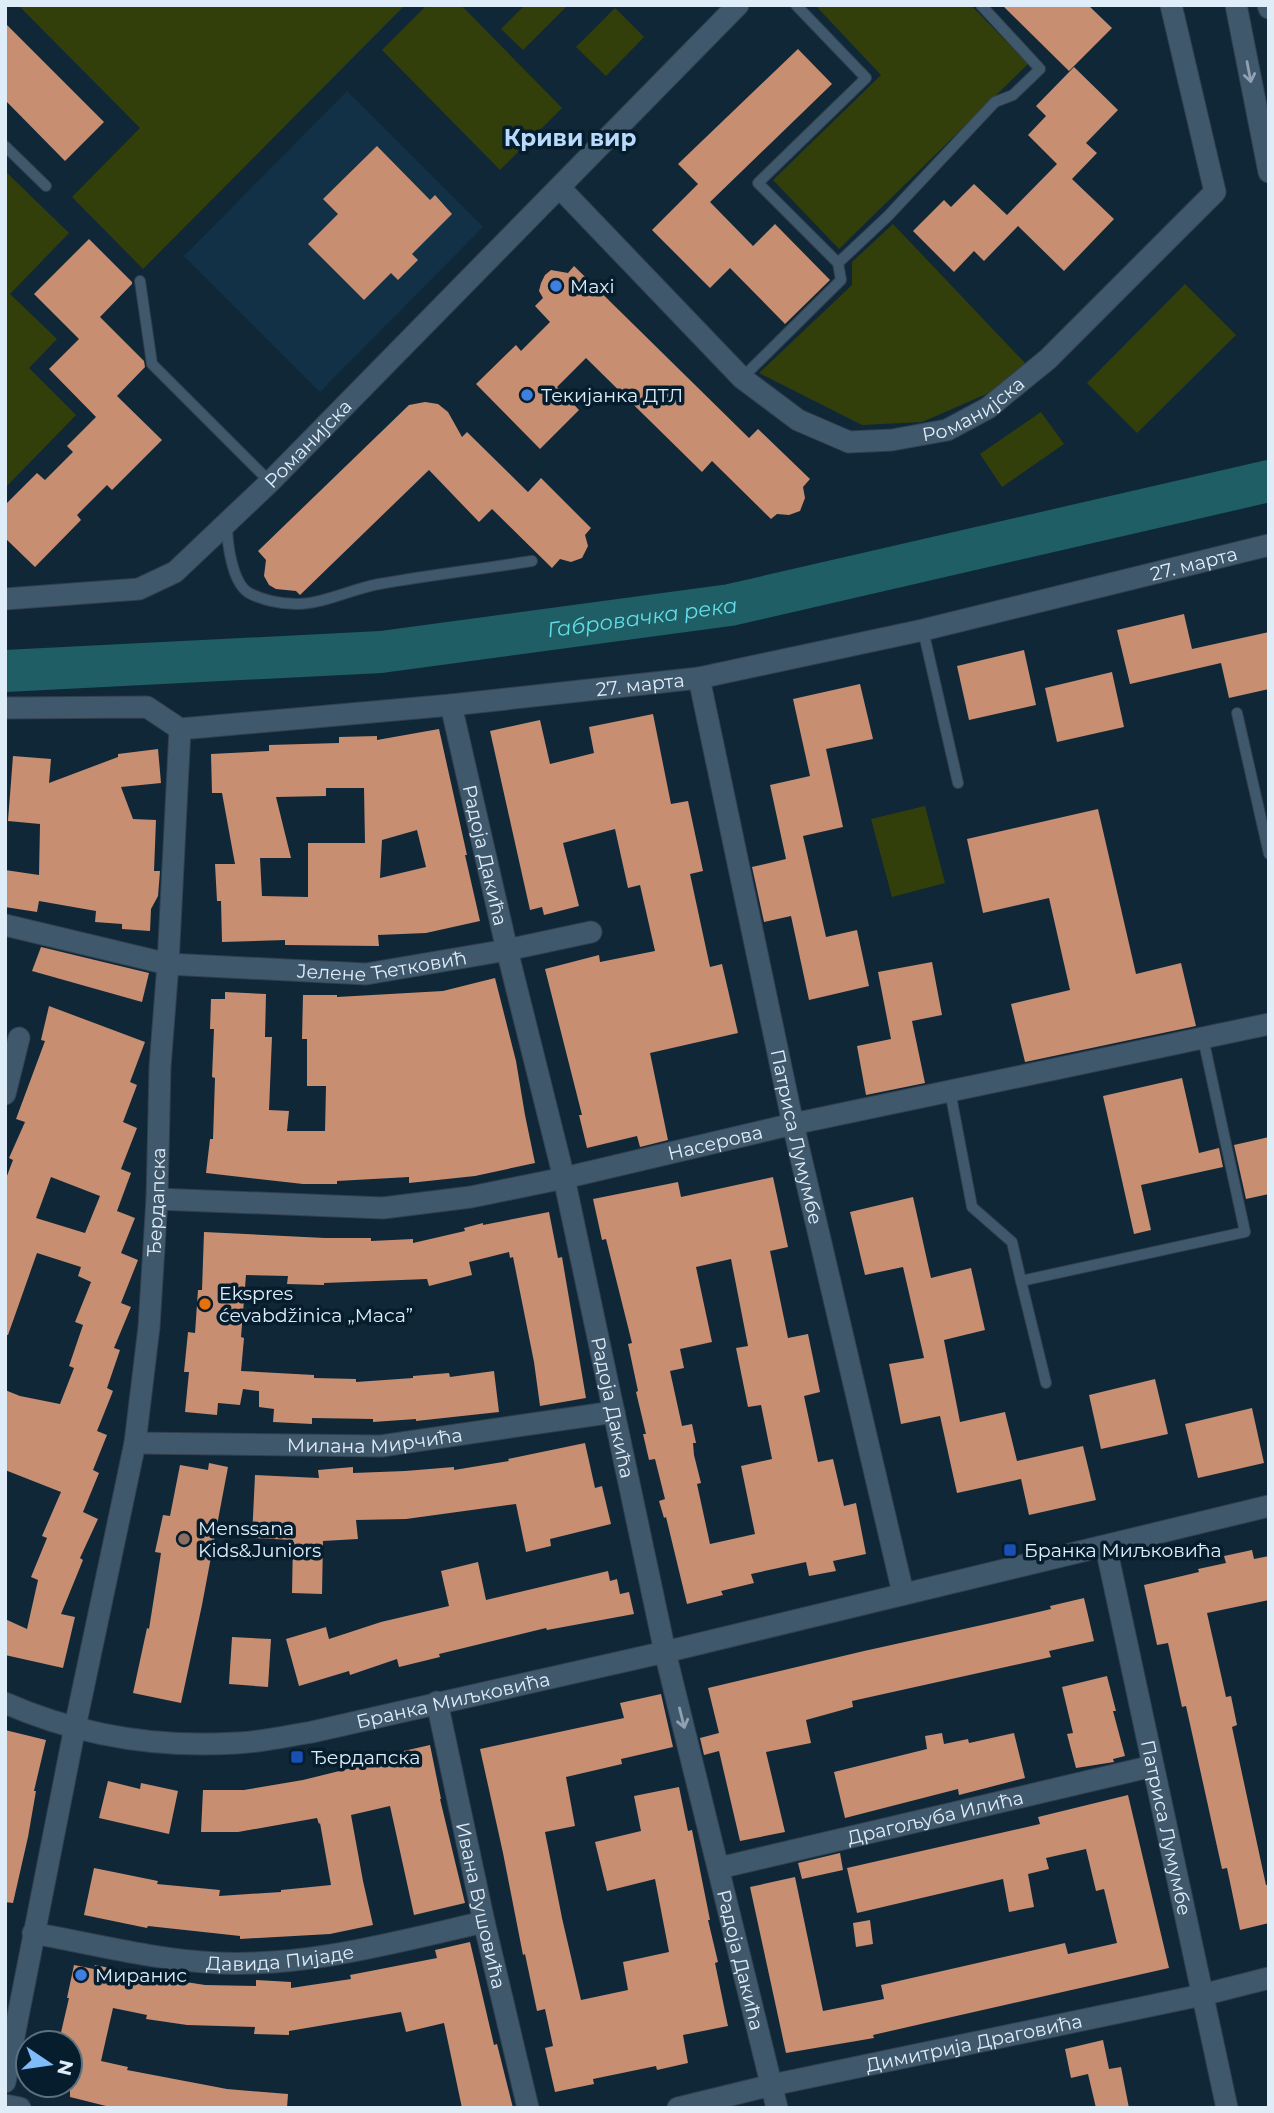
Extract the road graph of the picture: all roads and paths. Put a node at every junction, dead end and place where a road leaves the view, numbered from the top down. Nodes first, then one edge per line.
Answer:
1 (738, 5) edge
2 (796, 5) edge
3 (981, 5) edge
4 (1171, 5) edge
5 (1236, 5) edge
6 (5, 146) edge
7 (1269, 172) edge
8 (46, 186) dead end
9 (560, 188) junction
10 (838, 263) junction
11 (140, 281) dead end
12 (742, 378) junction
13 (270, 482) junction
14 (227, 524) junction
15 (1269, 545) edge
16 (532, 561) dead end
17 (5, 599) edge
18 (923, 630) junction
19 (699, 678) junction
20 (451, 705) junction
21 (5, 708) edge
22 (1237, 713) dead end
23 (180, 729) junction
24 (958, 783) dead end
25 (1269, 854) edge
26 (5, 925) edge
27 (591, 932) dead end
28 (507, 950) junction
29 (168, 964) junction
30 (1269, 1024) edge
31 (19, 1038) dead end
32 (1203, 1038) junction
33 (950, 1091) junction
34 (5, 1094) edge
35 (793, 1124) junction
36 (564, 1178) junction
37 (157, 1199) junction
38 (1021, 1281) junction
39 (1046, 1383) dead end
40 (614, 1412) junction
41 (135, 1443) junction
42 (1269, 1506) edge
43 (1106, 1547) junction
44 (903, 1593) junction
45 (665, 1652) junction
46 (437, 1702) junction
47 (5, 1703) edge
48 (75, 1727) junction
49 (1153, 1766) junction
50 (719, 1868) junction
51 (484, 1922) junction
52 (33, 1933) junction
53 (1269, 1978) edge
54 (1202, 1995) junction
55 (5, 2082) edge
56 (772, 2085) junction
57 (5, 2105) edge
58 (20, 2108) edge
59 (528, 2108) edge
60 (678, 2108) edge
61 (777, 2108) edge
62 (1227, 2108) edge

1 - 9 street, Романијска
2 - 10 lane
3 - 10 lane
4 - 12 street, Романијска
5 -> 7 street
6 - 8 lane
9 - 12 street, Романијска
9 - 13 street, Романијска
10 - 12 lane
11 - 13 lane
13 - 14 street, Романијска
14 - 16 lane
14 - 17 street, Романијска
15 - 18 street, 27. марта
18 - 19 street, 27. марта
18 - 24 lane
19 - 20 street, 27. марта
19 - 35 street, Патриса Лумумбе
20 - 23 street, 27. марта
20 - 28 street, Радоја Дакића
21 - 23 street
22 - 25 lane
23 - 29 street, Ђердапска
26 - 29 street, Јелене Ћетковић
27 - 28 street, Јелене Ћетковић
28 - 29 street, Јелене Ћетковић
28 - 36 street, Радоја Дакића
29 - 37 street, Ђердапска
30 - 32 street, Насерова
31 - 34 street
32 - 33 street, Насерова
32 - 38 lane
33 - 35 street, Насерова
33 - 38 lane
35 - 36 street, Насерова
35 - 44 street, Патриса Лумумбе
36 - 37 street, Насерова
36 - 40 street, Радоја Дакића
37 - 41 street, Ђердапска
38 - 39 lane
40 - 41 street, Милана Мирчића
40 - 45 street, Радоја Дакића
41 - 48 street, Ђердапска
42 - 43 street, Бранка Миљковића
43 - 44 street, Бранка Миљковића
43 - 49 street, Патриса Лумумбе
44 - 45 street, Бранка Миљковића
45 - 46 street, Бранка Миљковића
45 -> 50 street, Радоја Дакића
46 - 48 street, Бранка Миљковића
46 - 51 street, Ивана Вушовића
47 - 48 street, Бранка Миљковића
48 - 52 street, Ђердапска
49 - 50 street, Драгољуба Илића
49 - 54 street, Патриса Лумумбе
50 - 56 street, Радоја Дакића
51 - 52 street, Давида Пијаде
51 - 59 street, Ивана Вушовића
52 - 55 street, Ђердапска
53 - 54 street, Димитрија Драговића
54 - 56 street, Димитрија Драговића
54 - 62 street, Патриса Лумумбе
56 - 60 street, Димитрија Драговића
56 - 61 street, Радоја Дакића
57 - 58 street

